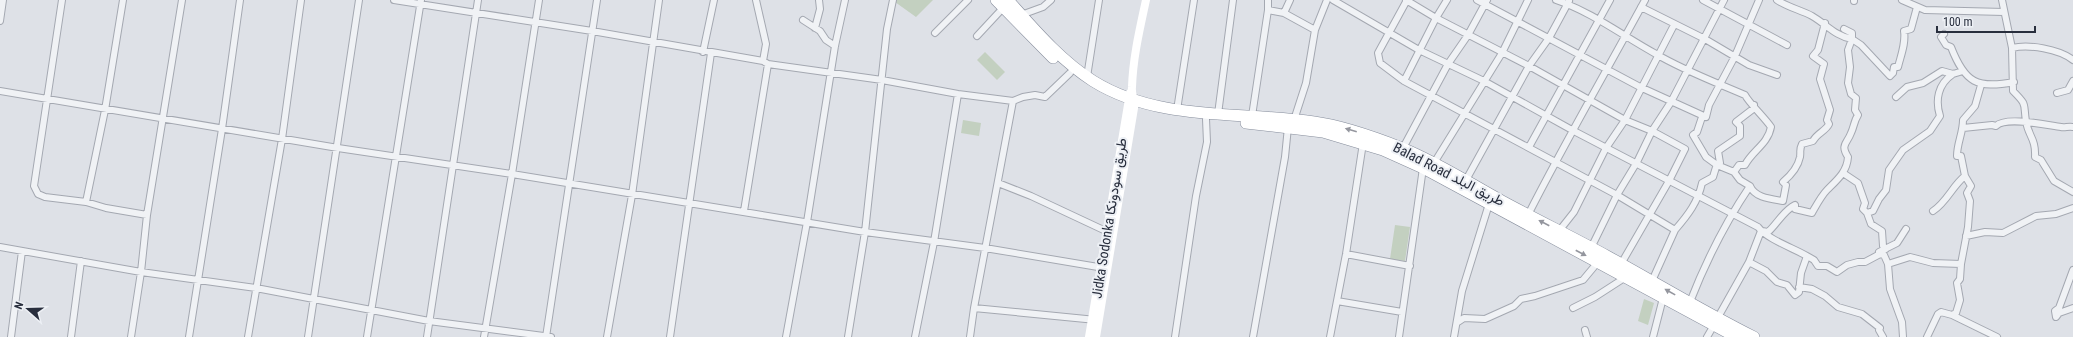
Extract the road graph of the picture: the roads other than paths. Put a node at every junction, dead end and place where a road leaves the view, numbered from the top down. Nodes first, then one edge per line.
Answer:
1 (3, 0) edge
2 (62, 0) edge
3 (123, 0) edge
4 (182, 0) edge
5 (240, 0) edge
6 (301, 0) edge
7 (359, 0) edge
8 (394, 0) edge
9 (478, 0) edge
10 (539, 0) edge
11 (598, 0) edge
12 (658, 0) edge
13 (714, 0) edge
14 (756, 0) edge
15 (819, 0) edge
16 (845, 0) edge
17 (893, 0) edge
18 (968, 0) edge
19 (1051, 0) edge
20 (1098, 0) edge
21 (1146, 0) edge
22 (1194, 0) edge
23 (1233, 0) edge
24 (1268, 0) edge
25 (1290, 0) edge
26 (1327, 0) edge
27 (1333, 0) edge
28 (1407, 0) edge
29 (1448, 0) edge
30 (1477, 0) edge
31 (1528, 0) edge
32 (1556, 0) edge
33 (1610, 0) edge
34 (1645, 0) edge
35 (1703, 0) edge
36 (1724, 0) edge
37 (1759, 0) edge
38 (1777, 0) edge
39 (1902, 0) edge
40 (2002, 0) edge
41 (421, 2) edge
42 (1486, 2) edge
43 (1568, 2) edge
44 (1002, 3) edge
45 (1641, 7) junction
46 (1917, 7) junction
47 (1268, 10) junction
48 (1720, 10) junction
49 (2004, 12) junction
50 (1284, 13) junction
51 (477, 14) junction
52 (1021, 15) junction
53 (1436, 18) junction
54 (803, 20) dead end
55 (1600, 20) junction
56 (0, 21) edge
57 (535, 22) junction
58 (1517, 22) junction
59 (1825, 23) junction
60 (1749, 24) junction
61 (1674, 25) junction
62 (815, 28) junction
63 (1844, 29) dead end
64 (1315, 30) junction
65 (592, 31) junction
66 (1389, 32) junction
67 (935, 33) dead end
68 (1944, 34) dead end
69 (1468, 35) junction
70 (977, 36) dead end
71 (1625, 37) junction
72 (1549, 38) junction
73 (1705, 39) junction
74 (1852, 39) junction
75 (653, 42) junction
76 (1787, 45) dead end
77 (835, 46) junction
78 (2012, 48) junction
79 (1419, 50) junction
80 (703, 52) junction
81 (711, 52) junction
82 (1502, 53) junction
83 (1580, 55) junction
84 (1658, 56) junction
85 (1735, 56) junction
86 (2073, 60) edge
87 (766, 63) junction
88 (1448, 64) junction
89 (1530, 66) junction
90 (1608, 70) junction
91 (1687, 70) junction
92 (1963, 71) junction
93 (1070, 73) junction
94 (831, 74) junction
95 (1953, 74) junction
96 (1776, 75) dead end
97 (1087, 77) junction
98 (882, 80) junction
99 (1404, 81) junction
100 (1484, 81) junction
101 (2073, 81) edge
102 (2014, 82) junction
103 (1562, 85) junction
104 (1719, 85) junction
105 (1981, 85) junction
106 (1640, 87) junction
107 (0, 91) edge
108 (2057, 93) dead end
109 (958, 94) junction
110 (1431, 96) junction
111 (1512, 97) junction
112 (1896, 97) dead end
113 (48, 99) junction
114 (1591, 99) junction
115 (1131, 100) junction
116 (1014, 101) junction
117 (1672, 102) junction
118 (1754, 105) junction
119 (105, 110) junction
120 (1177, 110) junction
121 (1218, 114) junction
122 (1464, 114) junction
123 (1546, 115) junction
124 (1252, 116) junction
125 (1706, 116) junction
126 (1206, 119) junction
127 (164, 120) junction
128 (1625, 120) junction
129 (2026, 122) junction
130 (1291, 123) junction
131 (2073, 127) edge
132 (1494, 128) junction
133 (1963, 128) junction
134 (222, 129) junction
135 (1572, 130) junction
136 (1652, 131) junction
137 (282, 139) junction
138 (1363, 143) junction
139 (1529, 147) junction
140 (338, 148) junction
141 (1403, 148) junction
142 (1606, 148) junction
143 (396, 157) junction
144 (1555, 161) junction
145 (1637, 162) junction
146 (1434, 163) junction
147 (1717, 165) junction
148 (454, 166) junction
149 (1423, 168) junction
150 (1734, 172) junction
151 (1843, 173) junction
152 (512, 174) junction
153 (1965, 176) junction
154 (1466, 180) junction
155 (1590, 180) junction
156 (1669, 181) junction
157 (998, 183) junction
158 (570, 185) junction
159 (1750, 186) junction
160 (2073, 192) edge
161 (632, 195) junction
162 (1617, 195) junction
163 (1700, 196) junction
164 (1776, 200) junction
165 (86, 202) junction
166 (690, 204) junction
167 (1489, 204) junction
168 (2073, 208) edge
169 (1790, 210) junction
170 (744, 211) junction
171 (1933, 211) dead end
172 (1867, 213) junction
173 (1649, 214) junction
174 (1731, 214) junction
175 (147, 215) junction
176 (1528, 215) junction
177 (807, 222) junction
178 (1906, 228) dead end
179 (1675, 230) junction
180 (1560, 231) junction
181 (1761, 231) junction
182 (865, 232) junction
183 (1110, 233) junction
184 (1966, 236) junction
185 (934, 242) junction
186 (0, 247) edge
187 (985, 248) junction
188 (1591, 248) junction
189 (1886, 249) junction
190 (22, 251) junction
191 (1346, 254) junction
192 (1880, 254) junction
193 (1807, 256) junction
194 (81, 261) junction
195 (1598, 262) junction
196 (1749, 262) junction
197 (1621, 264) junction
198 (1888, 264) junction
199 (1960, 264) junction
200 (1410, 266) junction
201 (1104, 268) junction
202 (2073, 270) edge
203 (141, 272) junction
204 (1626, 277) junction
205 (198, 280) junction
206 (1652, 281) junction
207 (1799, 286) junction
208 (256, 288) junction
209 (315, 298) junction
210 (1663, 298) junction
211 (1337, 301) junction
212 (1690, 302) junction
213 (974, 308) junction
214 (1573, 308) dead end
215 (2073, 308) edge
216 (371, 310) junction
217 (1402, 312) junction
218 (1952, 315) junction
219 (1096, 320) junction
220 (429, 321) junction
221 (1458, 322) junction
222 (1716, 322) junction
223 (485, 329) junction
224 (1585, 330) dead end
225 (10, 337) edge
226 (71, 337) edge
227 (131, 337) edge
228 (189, 337) edge
229 (248, 337) edge
230 (308, 337) edge
231 (367, 337) edge
232 (427, 337) edge
233 (484, 337) edge
234 (548, 337) edge
235 (607, 337) edge
236 (670, 337) edge
237 (786, 337) edge
238 (848, 337) edge
239 (915, 337) edge
240 (970, 337) edge
241 (1089, 337) edge
242 (1096, 337) edge
243 (1175, 337) edge
244 (1253, 337) edge
245 (1330, 337) edge
246 (1399, 337) edge
247 (1454, 337) edge
248 (1587, 337) edge
249 (1653, 337) edge
250 (1707, 337) edge
251 (1736, 337) edge
252 (1754, 337) edge
253 (1883, 337) edge
254 (1903, 337) edge
255 (1927, 337) edge
256 (1997, 337) edge

1 - 56 street
2 - 113 street
3 - 119 street
4 - 127 street
5 - 134 street
6 - 137 street
7 - 140 street
8 - 41 street
9 - 51 street
10 - 57 street
11 - 65 street
12 - 75 street
13 - 80 street
14 - 87 street
15 - 62 street
16 - 77 street
17 - 98 street
18 - 67 street
19 - 52 street
20 - 97 street
21 - 115 main road, Jidka Sodonka طريق سودونكا
22 - 120 street
23 - 121 street
24 - 47 street
25 - 50 street
26 - 64 street
27 - 66 street
28 - 53 street
28 - 66 street
29 - 53 street
30 - 42 street
31 - 58 street
32 - 43 street
33 - 55 street
34 - 45 street
35 - 48 street
36 - 48 street
37 - 60 street
38 - 59 street
39 - 46 street
40 - 49 street
41 - 51 street
41 - 143 street
42 - 58 street
42 - 69 street
43 - 55 street
43 - 72 street
44 - 52 highway, Balad Road طريق البلد
44 - 70 street
44 - 93 highway, Balad Road طريق البلد
45 - 61 street
45 - 71 street
46 - 49 street
46 - 74 street
47 - 50 street
47 - 124 street
48 - 60 street
48 - 73 street
49 - 78 street
50 - 64 street
51 - 57 street
51 - 148 street
52 - 97 highway, Balad Road طريق البلد
53 - 69 street
53 - 79 street
54 - 62 street
55 - 71 street
55 - 83 street
57 - 65 street
57 - 152 street
58 - 72 street
58 - 82 street
59 - 74 street
59 - 164 street
60 - 76 street
60 - 85 street
61 - 73 street
61 - 84 street
62 - 77 street
63 - 74 street
64 - 130 street
65 - 75 street
65 - 158 street
66 - 79 street
66 - 99 street
68 - 92 street
69 - 82 street
69 - 88 street
71 - 84 street
71 - 90 street
72 - 83 street
72 - 89 street
73 - 85 street
73 - 91 street
74 - 151 street
75 - 80 street
75 - 161 street
77 - 94 street
78 - 86 street
78 - 102 street
79 - 88 street
79 - 99 street
80 - 81 street
81 - 87 street
81 - 166 street
82 - 89 street
82 - 100 street
83 - 90 street
83 - 103 street
84 - 91 street
84 - 106 street
85 - 96 street
85 - 104 street
87 - 94 street
87 - 170 street
88 - 100 street
88 - 110 street
89 - 103 street
89 - 111 street
90 - 106 street
90 - 114 street
91 - 104 street
91 - 117 street
92 - 95 street
92 - 105 street
93 - 115 highway, Balad Road طريق البلد
93 - 116 street
94 - 98 street
94 - 177 street
95 - 112 street
95 - 172 street
97 - 115 highway, Balad Road طريق البلد
98 - 109 street
98 - 182 street
99 - 110 street
100 - 111 street
100 - 122 street
101 - 108 street
102 - 105 street
102 - 129 street
103 - 114 street
103 - 123 street
104 - 118 street
104 - 125 street
105 - 133 street
106 - 117 street
106 - 128 street
107 - 113 street
109 - 116 street
109 - 185 street
110 - 122 street
110 - 141 street
111 - 123 street
111 - 132 street
113 - 119 street
113 - 165 street
114 - 128 street
114 - 135 street
115 - 120 highway, Balad Road طريق البلد
115 - 126 highway, Balad Road طريق البلد
115 - 183 main road, Jidka Sodonka طريق سودونكا
116 - 157 street
117 - 125 street
117 - 136 street
118 - 147 street
118 - 150 street
119 - 127 street
119 - 165 street
120 - 121 highway, Balad Road طريق البلد
121 - 124 highway, Balad Road طريق البلد
122 - 132 street
122 - 146 street
123 - 135 street
123 - 139 street
124 - 130 highway, Balad Road طريق البلد
125 - 147 street
126 - 130 highway, Balad Road طريق البلد
126 - 243 street
127 - 134 street
127 - 175 street
128 - 136 street
128 - 142 street
129 - 131 street
129 - 133 street
129 - 160 street
130 - 138 highway, Balad Road طريق البلد
141 -> 130 highway, Balad Road طريق البلد
130 - 244 street
132 - 139 street
132 - 154 street
133 - 153 street
134 - 137 street
134 - 205 street
135 - 142 street
135 - 144 street
136 - 145 street
136 - 156 street
137 - 140 street
137 - 208 street
138 - 149 highway, Balad Road طريق البلد
138 - 191 street
139 - 144 street
140 - 143 street
140 - 209 street
141 - 146 highway, Balad Road طريق البلد
142 - 145 street
142 - 155 street
143 - 148 street
143 - 216 street
144 - 155 street
144 - 176 street
145 - 156 street
145 - 162 street
146 - 154 highway, Balad Road طريق البلد
147 - 150 street
147 - 163 street
148 - 152 street
148 - 220 street
149 - 167 highway, Balad Road طريق البلد
149 - 200 street
150 - 159 street
151 - 169 street
151 - 172 street
152 - 158 street
152 - 223 street
153 - 171 street
153 - 184 street
154 - 176 highway, Balad Road طريق البلد
155 - 162 street
155 - 180 street
156 - 163 street
156 - 173 street
157 - 183 street
157 - 187 street
158 - 161 street
158 - 234 street
159 - 164 street
159 - 174 street
161 - 166 street
161 - 235 street
162 - 173 street
162 - 188 street
163 - 174 street
163 - 179 street
164 - 169 street
165 - 175 street
166 - 170 street
166 - 236 street
167 -> 195 highway, Balad Road طريق البلد
167 - 221 street
168 - 184 street
169 - 181 street
170 - 177 street
172 - 189 street
173 - 179 street
173 - 197 street
174 - 181 street
174 - 212 street
175 - 203 street
180 -> 176 highway, Balad Road طريق البلد
177 - 182 street
177 - 237 street
178 - 189 street
179 - 206 street
180 - 188 highway, Balad Road طريق البلد
181 - 193 street
181 - 196 street
182 - 185 street
182 - 238 street
183 - 201 main road, Jidka Sodonka طريق سودونكا
184 - 199 street
185 - 187 street
185 - 239 street
186 - 190 street
187 - 201 street
187 - 213 street
188 - 197 highway, Balad Road طريق البلد
189 - 192 street
190 - 194 street
190 - 225 street
191 - 200 street
191 - 211 street
192 - 193 street
192 - 198 street
193 - 207 street
194 - 203 street
194 - 226 street
195 - 204 highway, Balad Road طريق البلد
195 - 221 street
196 - 207 street
196 - 222 street
197 - 206 highway, Balad Road طريق البلد
198 - 199 street
198 - 254 street
199 - 218 street
200 - 217 street
201 - 219 main road, Jidka Sodonka طريق سودونكا
202 - 215 street
203 - 205 street
203 - 227 street
204 - 210 highway, Balad Road طريق البلد
204 - 214 street
205 - 208 street
205 - 228 street
212 -> 206 highway, Balad Road طريق البلد
207 - 253 street
208 - 209 street
208 - 229 street
209 - 216 street
209 - 230 street
210 - 222 highway, Balad Road طريق البلد
210 - 249 street
211 - 217 street
211 - 245 street
212 - 222 highway, Balad Road طريق البلد
213 - 219 street
213 - 240 street
216 - 220 street
216 - 231 street
217 - 246 street
218 - 255 street
218 - 256 street
219 - 241 main road, Jidka Sodonka طريق سودونكا
219 - 242 main road, Jidka Sodonka طريق سودونكا
220 - 223 street
220 - 232 street
221 - 247 street
222 - 250 street
222 - 251 highway, Balad Road طريق البلد
222 - 252 highway, Balad Road طريق البلد
223 - 233 street
223 - 234 street
224 - 248 street

